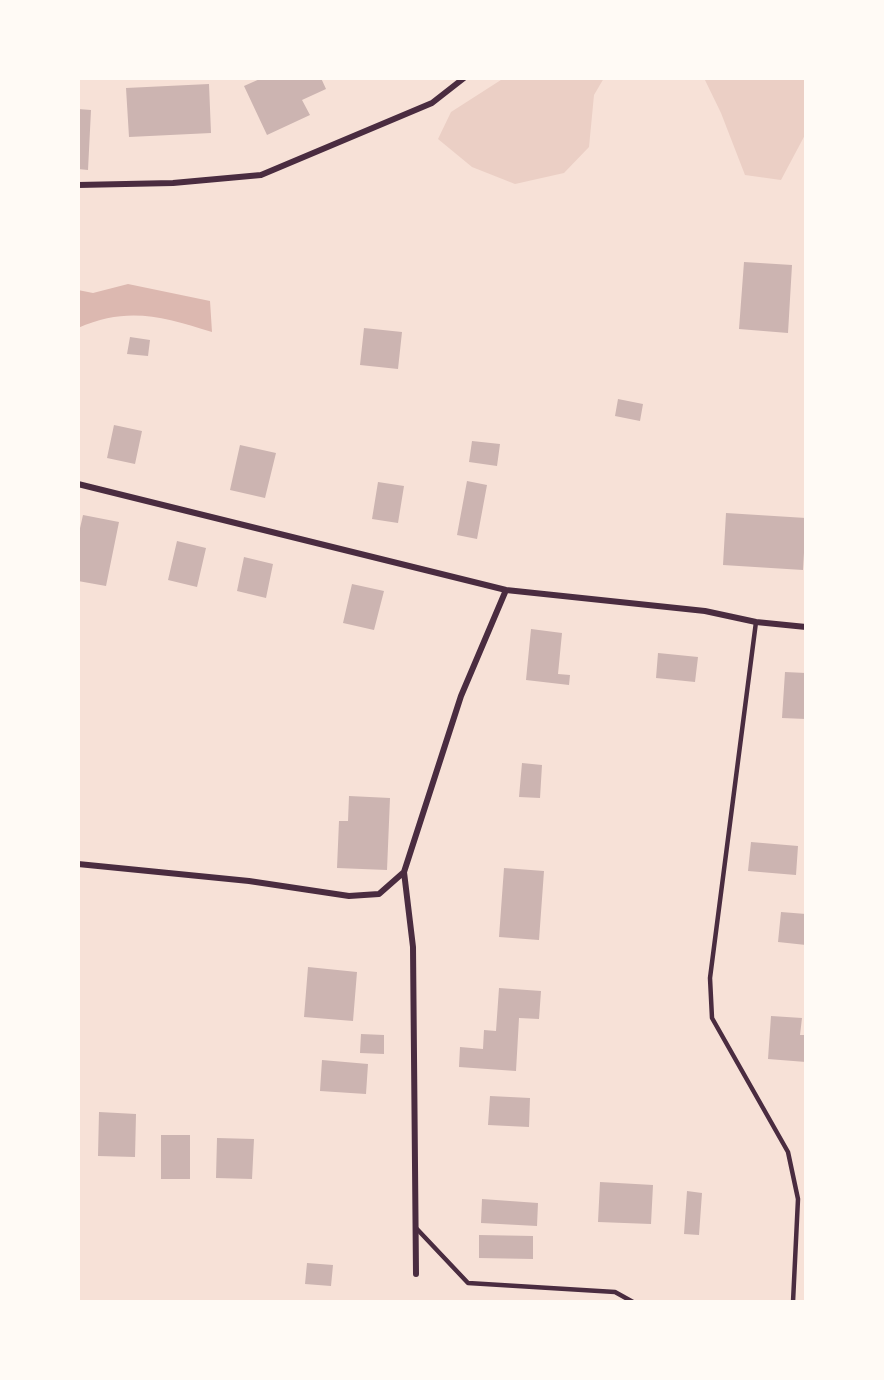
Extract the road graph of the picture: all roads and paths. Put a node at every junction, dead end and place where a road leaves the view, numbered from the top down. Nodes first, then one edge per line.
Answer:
1 (464, 78) edge
2 (78, 185) edge
3 (78, 484) edge
4 (506, 590) junction
5 (756, 622) junction
6 (806, 627) edge
7 (78, 864) edge
8 (404, 872) junction
9 (417, 1230) junction
10 (416, 1274) dead end
11 (633, 1302) edge
12 (793, 1302) edge

1 - 2 street
3 - 4 street
4 - 5 street
4 - 8 street
5 - 6 street
5 - 12 lane
7 - 8 street
8 - 9 street
9 - 10 street
9 - 11 lane

